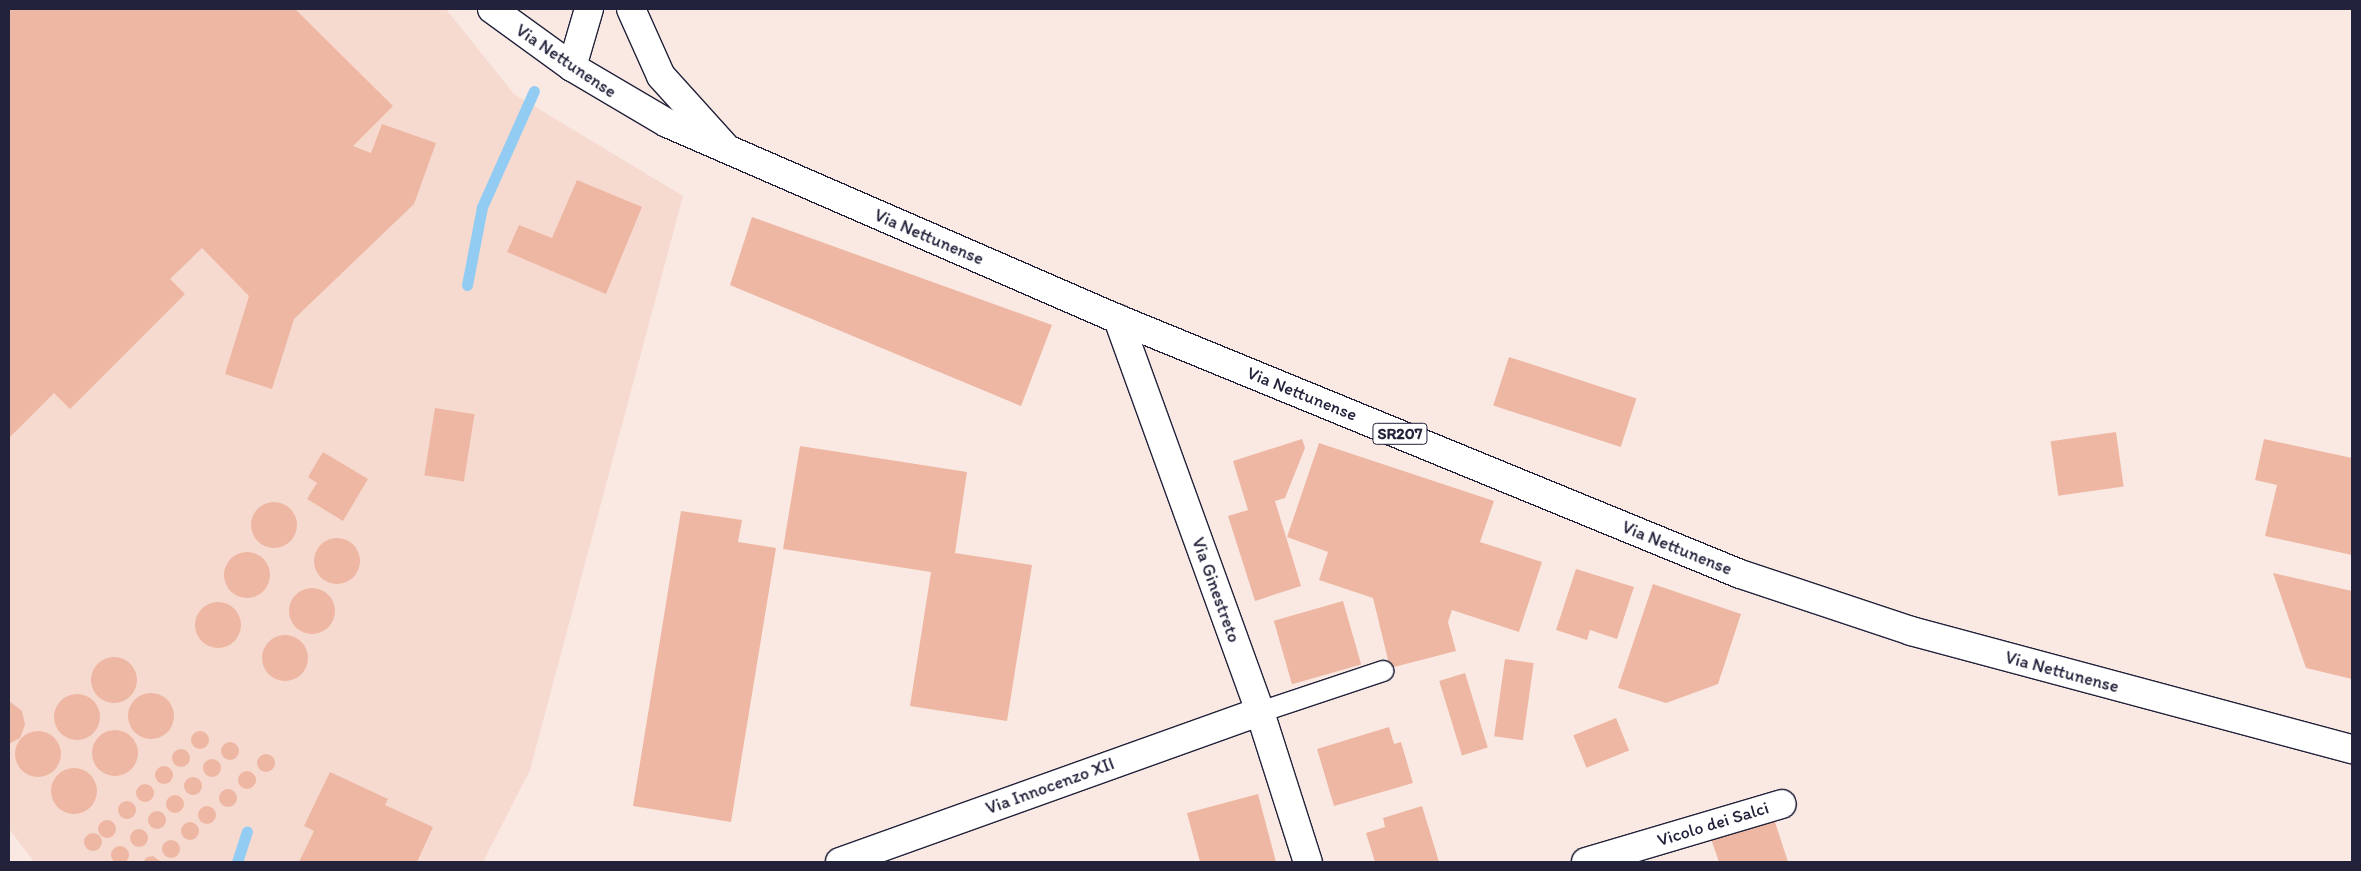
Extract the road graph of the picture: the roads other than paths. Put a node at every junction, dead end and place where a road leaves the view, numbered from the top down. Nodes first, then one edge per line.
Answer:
1 (492, 9) edge
2 (589, 9) edge
3 (631, 9) edge
4 (572, 67) junction
5 (727, 149) junction
6 (1118, 319) junction
7 (1383, 671) dead end
8 (1260, 712) junction
9 (2352, 748) edge
10 (1782, 804) dead end
11 (840, 862) edge
12 (1308, 862) edge
13 (1586, 862) edge

1 - 4 main road, Via Nettunense / SR207
2 - 4 main road
3 - 5 main road
4 - 5 main road, Via Nettunense / SR207
5 - 6 main road, Via Nettunense / SR207
6 - 8 main road, Via Ginestreto
6 - 9 main road, Via Nettunense / SR207
7 - 8 lane
8 - 11 main road, Via Innocenzo XII
8 - 12 main road, Via Ginestreto
10 - 13 main road, Vicolo dei Salci

